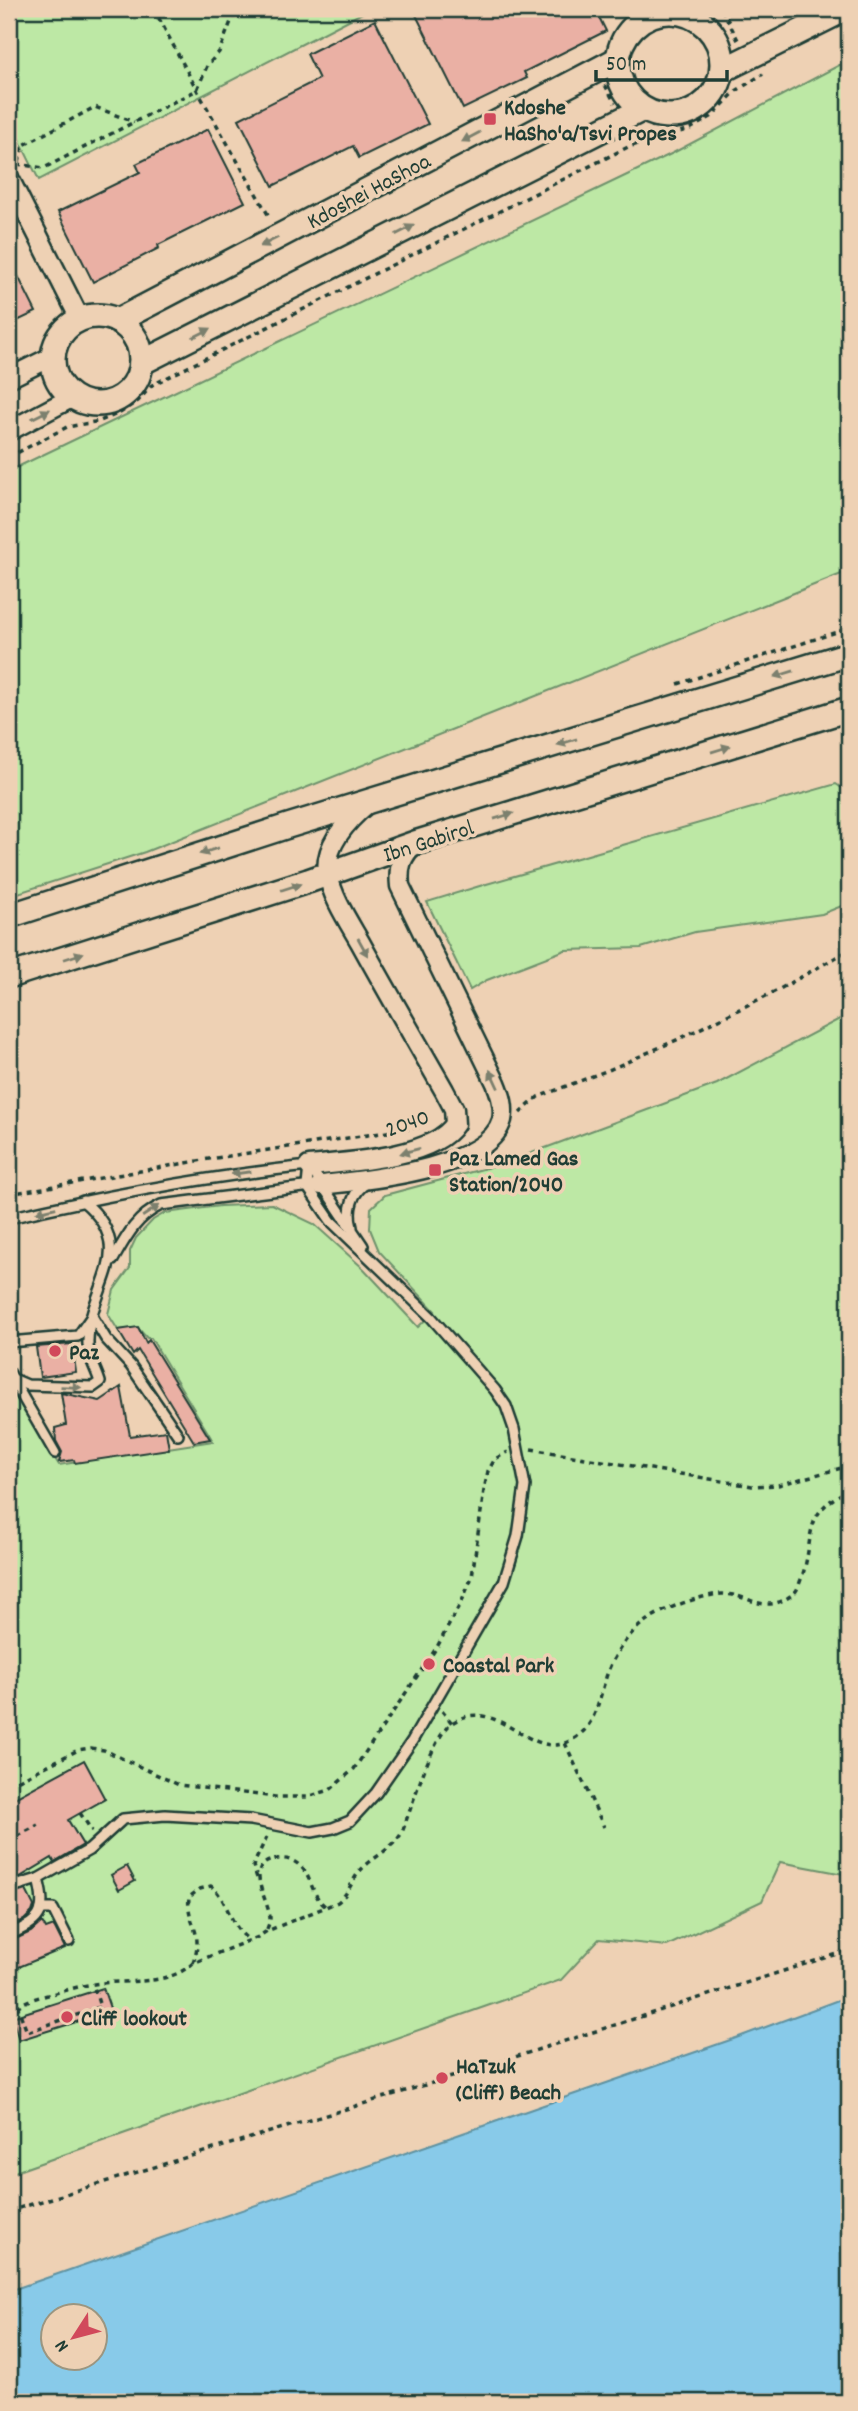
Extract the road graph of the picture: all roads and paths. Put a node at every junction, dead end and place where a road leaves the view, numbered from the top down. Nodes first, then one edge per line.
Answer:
1 (154, 9) edge
2 (236, 9) edge
3 (718, 9) edge
4 (846, 9) edge
5 (659, 11) edge
6 (697, 19) junction
7 (618, 59) junction
8 (723, 70) junction
9 (763, 74) dead end
10 (197, 90) junction
11 (643, 109) junction
12 (134, 122) junction
13 (9, 178) edge
14 (280, 236) junction
15 (80, 319) junction
16 (117, 321) junction
17 (53, 356) junction
18 (141, 363) junction
19 (9, 378) edge
20 (73, 397) junction
21 (9, 431) edge
22 (9, 457) edge
23 (849, 654) edge
24 (849, 709) edge
25 (368, 803) junction
26 (415, 843) junction
27 (327, 874) junction
28 (9, 916) edge
29 (849, 950) edge
30 (9, 976) edge
31 (517, 1116) dead end
32 (422, 1127) dead end
33 (309, 1166) junction
34 (373, 1180) junction
35 (314, 1186) junction
36 (9, 1194) edge
37 (83, 1201) junction
38 (9, 1218) edge
39 (356, 1236) junction
40 (369, 1256) junction
41 (110, 1265) junction
42 (92, 1316) junction
43 (9, 1342) edge
44 (11, 1376) edge
45 (177, 1435) dead end
46 (518, 1447) junction
47 (55, 1453) dead end
48 (849, 1466) edge
49 (849, 1490) edge
50 (565, 1743) junction
51 (9, 1785) edge
52 (80, 1813) dead end
53 (38, 1825) dead end
54 (275, 1825) junction
55 (604, 1827) dead end
56 (9, 1841) edge
57 (99, 1843) junction
58 (38, 1879) junction
59 (258, 1880) junction
60 (9, 1888) edge
61 (325, 1906) junction
62 (41, 1909) junction
63 (267, 1931) junction
64 (9, 1935) edge
65 (248, 1939) junction
66 (69, 1941) dead end
67 (849, 1950) edge
68 (193, 1963) junction
69 (93, 1984) junction
70 (17, 2005) junction
71 (9, 2014) edge
72 (9, 2211) edge

1 - 10 path
2 - 10 path
3 - 6 street
4 - 8 street
5 - 6 street
5 - 7 street
6 - 8 street
7 - 11 street
7 -> 14 street, Kdoshei HaShoa
8 - 11 street
9 - 22 path
10 - 12 path
10 - 14 path
18 -> 11 street
12 - 12 path
13 - 15 street
14 -> 16 street, Kdoshei HaShoa
15 - 16 street
15 - 17 street
16 - 18 street
17 - 19 street
17 - 20 street
18 - 20 street
21 -> 20 street
23 -> 25 street
26 -> 24 street, Ibn Gabirol
25 - 27 street
25 -> 28 street
26 - 27 street, Ibn Gabirol
34 -> 26 street, 2040
30 -> 27 street, Ibn Gabirol
27 -> 33 street, 2040
29 - 31 path
32 - 36 path
33 - 35 lane
33 -> 37 lane, 2040
34 - 35 street, 2040
34 - 39 lane
35 - 39 lane
35 - 40 lane
41 -> 35 lane, 2040
37 -> 38 lane, 2040
37 - 41 lane
39 - 40 lane
40 - 46 lane
41 - 42 lane
42 - 43 lane
44 -> 42 lane
42 - 45 lane
44 - 47 lane
46 - 48 path
46 - 51 path
46 - 54 lane
49 - 50 path
50 - 55 path
50 - 61 path
52 - 57 path
53 - 56 path
54 - 57 lane
54 - 59 path
57 - 58 lane
58 - 60 lane
58 - 62 lane
59 - 61 path
59 - 63 path
61 - 63 path
62 - 64 lane
62 - 66 lane
63 - 65 path
65 - 68 path
65 - 68 path
67 - 72 path
68 - 69 path
69 - 70 path
69 - 70 path
70 - 71 path

